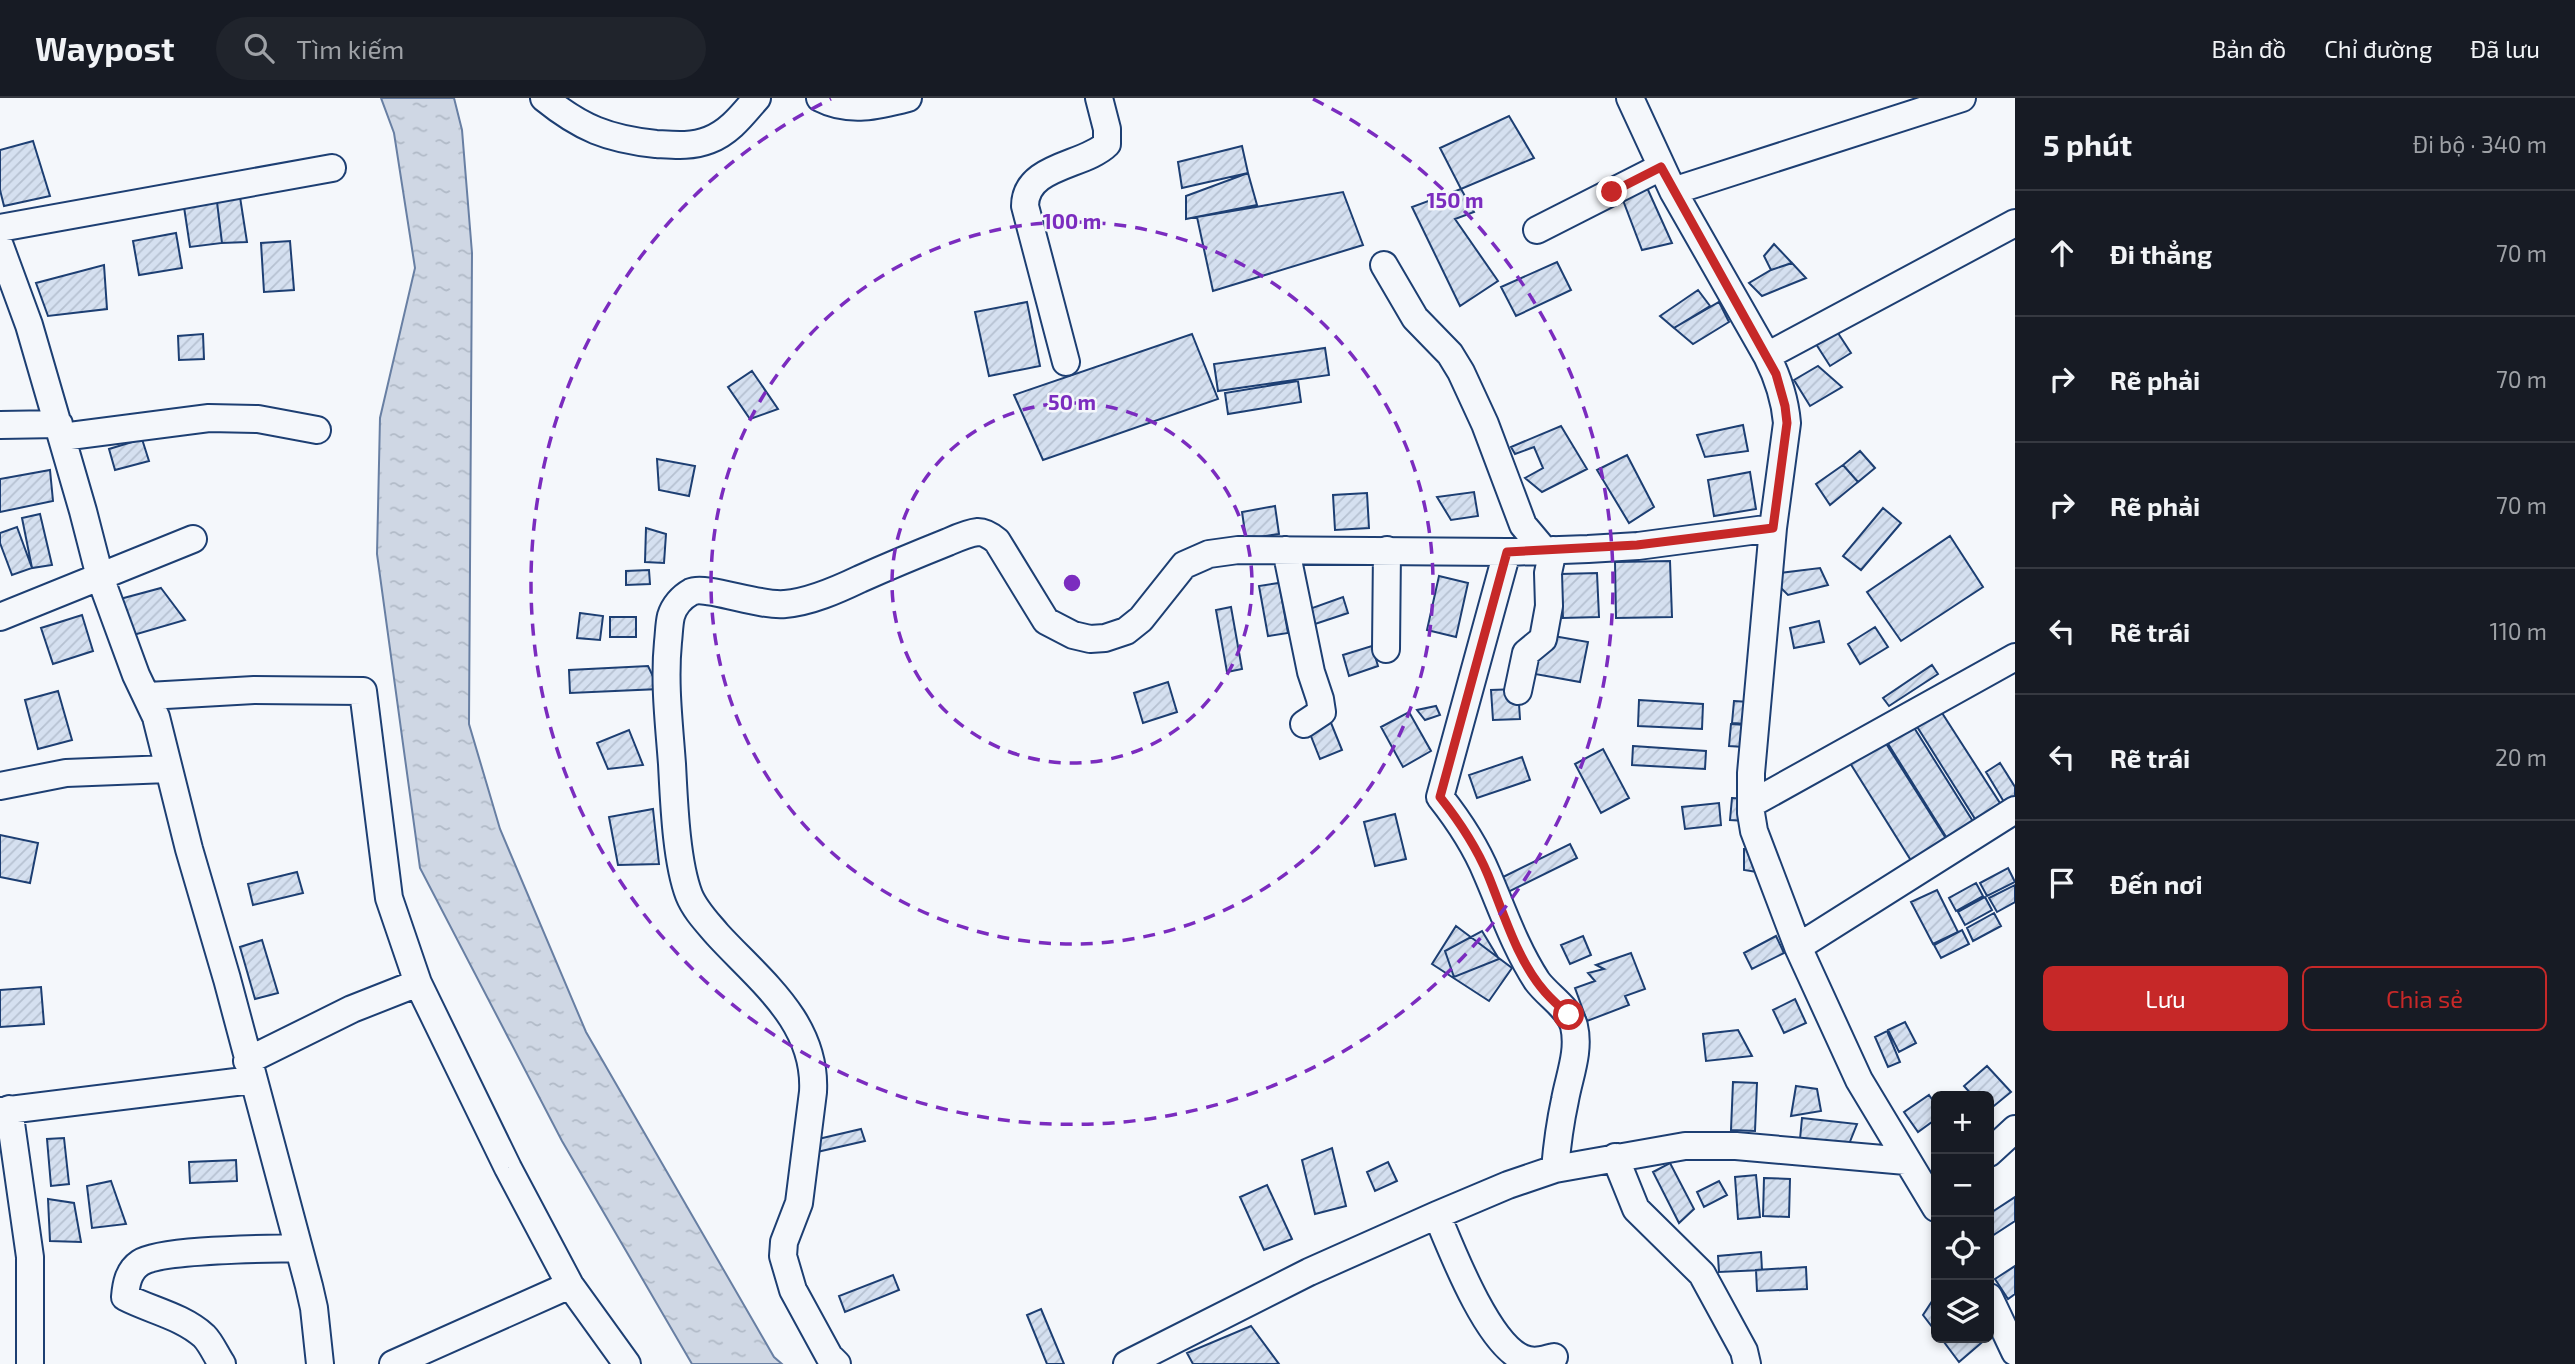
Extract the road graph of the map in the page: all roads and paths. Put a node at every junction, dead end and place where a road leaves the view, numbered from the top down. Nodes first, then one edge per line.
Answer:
1 (544, 98) edge
2 (757, 98) edge
3 (820, 98) edge
4 (908, 98) edge
5 (1099, 98) edge
6 (1630, 98) edge
7 (1953, 99) edge
8 (332, 167) dead end
9 (1661, 167) junction
10 (1673, 191) junction
11 (2015, 223) edge
12 (0, 228) edge
13 (1538, 230) dead end
14 (0, 246) edge
15 (1384, 265) dead end
16 (1767, 356) junction
17 (1066, 362) dead end
18 (0, 425) edge
19 (317, 430) dead end
20 (60, 431) junction
21 (1773, 528) junction
22 (193, 539) dead end
23 (1286, 550) junction
24 (1387, 550) junction
25 (1549, 550) junction
26 (1507, 552) junction
27 (100, 577) junction
28 (0, 617) edge
29 (1386, 649) dead end
30 (2015, 657) edge
31 (1518, 691) dead end
32 (148, 696) junction
33 (1304, 724) dead end
34 (168, 769) junction
35 (0, 786) edge
36 (1751, 804) junction
37 (2015, 810) edge
38 (1798, 947) junction
39 (418, 983) junction
40 (250, 1070) junction
41 (5, 1110) edge
42 (2015, 1129) edge
43 (1994, 1148) edge
44 (1615, 1157) junction
45 (1906, 1161) junction
46 (1555, 1169) junction
47 (1931, 1198) edge
48 (1437, 1215) junction
49 (298, 1248) junction
50 (570, 1285) junction
51 (1994, 1308) edge
52 (2015, 1352) edge
53 (1554, 1357) dead end
54 (30, 1364) edge
55 (222, 1364) edge
56 (320, 1364) edge
57 (393, 1364) edge
58 (627, 1364) edge
59 (837, 1364) edge
60 (1127, 1364) edge
61 (1747, 1364) edge

1 - 2 street
3 - 4 street
5 - 17 street
6 - 9 street
7 - 10 street
8 - 12 street
9 - 10 street
9 - 13 street
10 - 16 street
11 - 16 street
14 - 20 street
15 - 25 street
16 - 21 street
18 - 20 street
19 - 20 street
20 - 27 street
21 - 25 street
21 - 36 street
22 - 27 street
23 - 24 street
23 - 33 street
23 - 59 street
24 - 26 street
24 - 29 street
25 - 26 street
25 - 31 street
26 - 46 street
27 - 28 street
27 - 32 street
30 - 36 street
32 - 34 street
32 - 39 street
34 - 35 street
34 - 40 street
36 - 38 street
37 - 38 street
38 - 45 street
39 - 40 street
39 - 50 street
40 - 41 street
40 - 49 street
41 - 54 street
42 - 43 street
44 - 45 street
44 - 46 street
44 - 61 street
45 - 47 street
46 - 48 street
48 - 53 street
48 - 60 street
49 - 55 street
49 - 56 street
50 - 57 street
50 - 58 street
51 - 52 street

